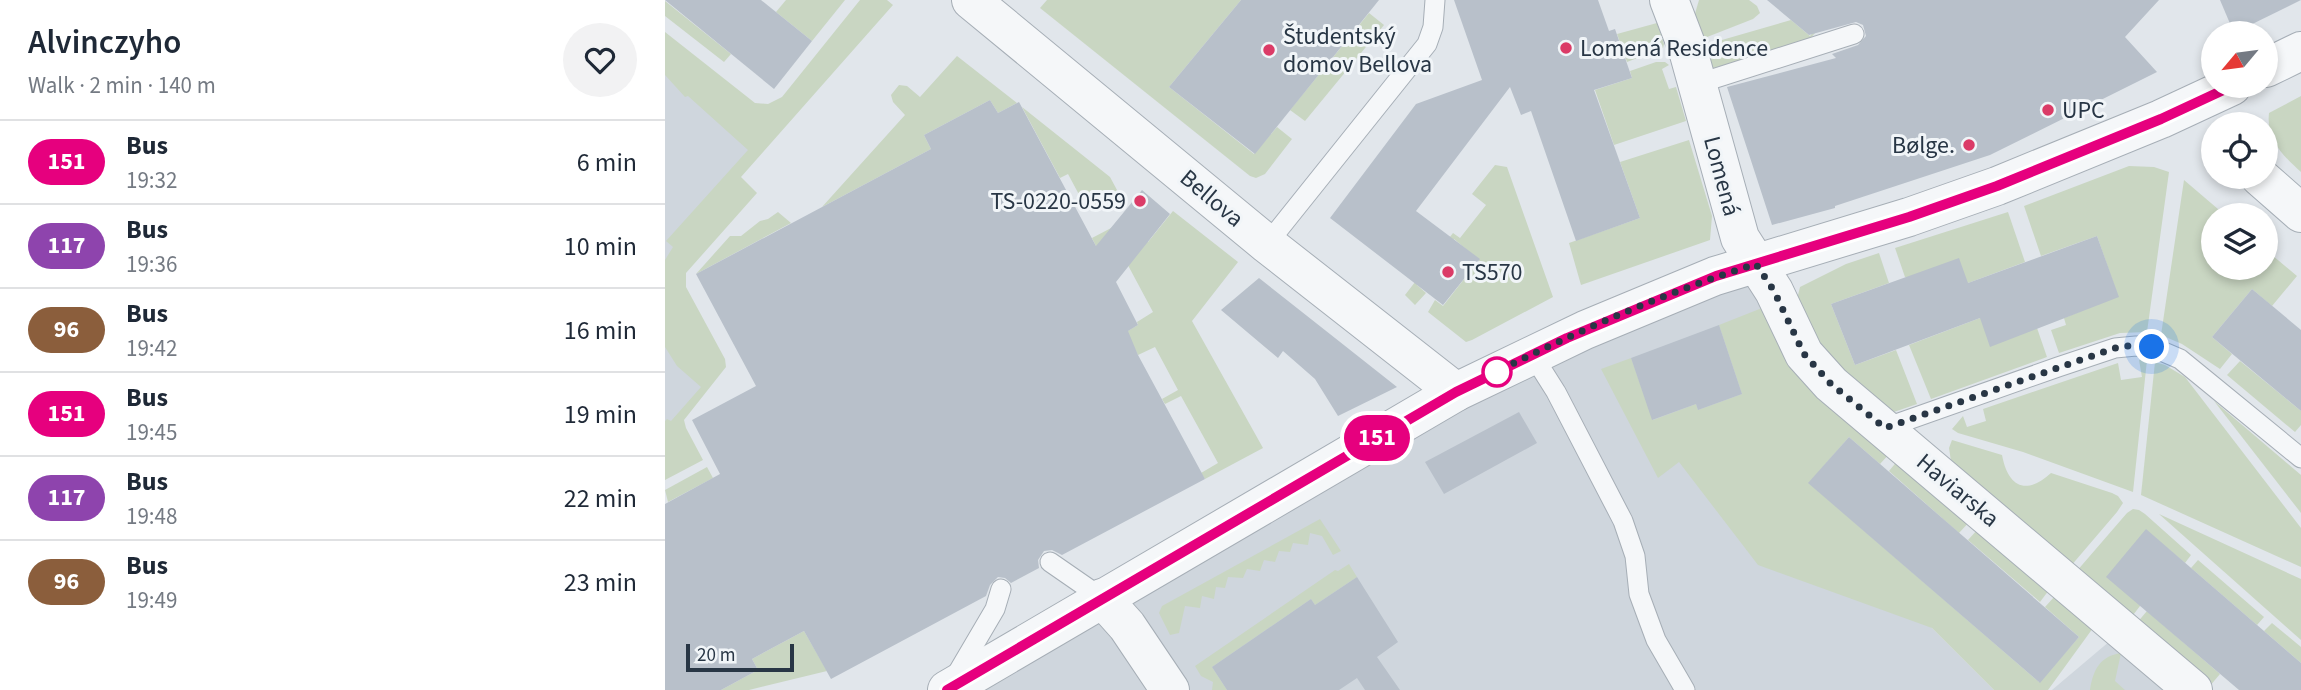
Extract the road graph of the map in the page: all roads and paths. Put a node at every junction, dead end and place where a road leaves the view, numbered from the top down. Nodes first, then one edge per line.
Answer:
1 (1435, 0) edge
2 (1669, 0) edge
3 (985, 4) edge
4 (1854, 34) dead end
5 (2301, 51) edge
6 (2279, 62) edge
7 (1697, 84) junction
8 (2218, 103) edge
9 (2274, 189) edge
10 (2301, 213) edge
11 (1267, 244) junction
12 (1756, 264) junction
13 (1532, 355) junction
14 (1456, 392) junction
15 (1885, 428) junction
16 (2301, 458) edge
17 (1050, 562) dead end
18 (1000, 589) dead end
19 (1102, 598) junction
20 (948, 690) edge
21 (1170, 690) edge
22 (1685, 690) edge
23 (2193, 690) edge

1 - 11 lane
2 - 7 street, Lomená
3 - 11 street, Bellova
4 - 7 lane
5 - 6 street
7 - 12 street, Lomená
8 - 12 street
9 - 10 street
11 - 14 street, Bellova
12 - 13 street
12 - 15 street, Haviarska
13 - 14 street
13 - 22 lane
14 - 19 street
15 - 16 lane
15 - 23 street, Haviarska
17 - 19 lane
18 - 20 lane
19 - 20 street
19 - 21 street

